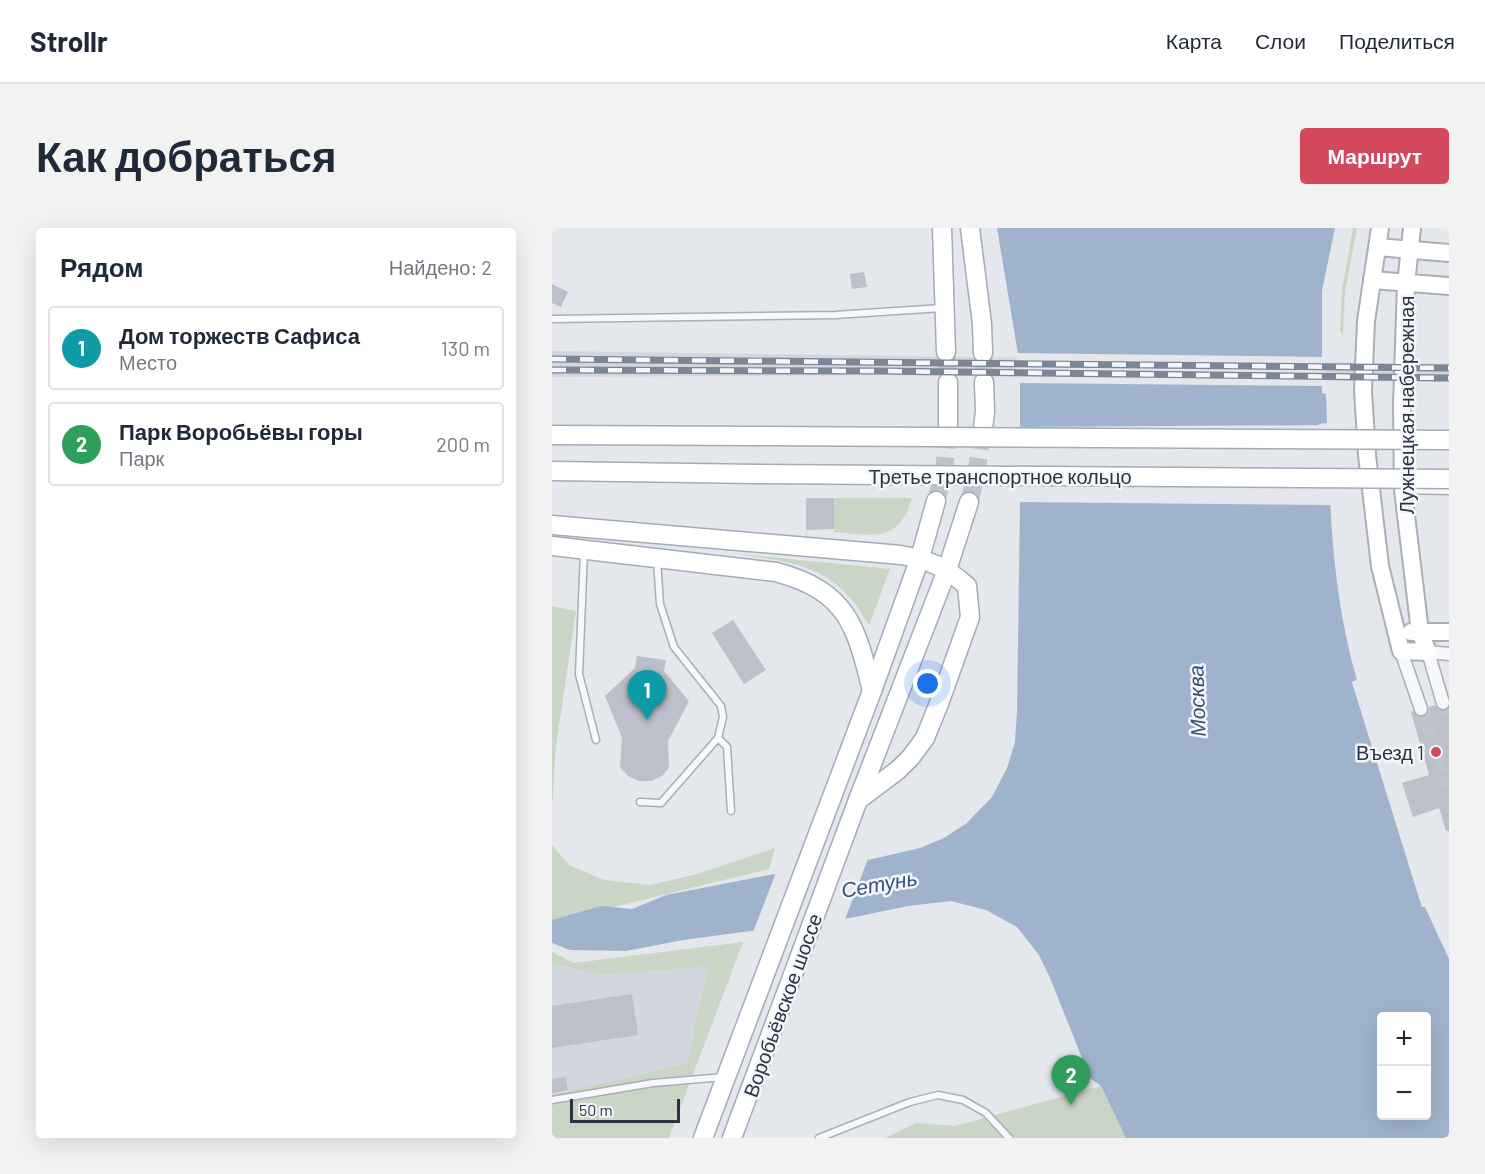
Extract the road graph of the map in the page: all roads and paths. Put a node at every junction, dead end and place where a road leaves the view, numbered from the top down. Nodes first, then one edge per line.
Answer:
1 (942, 228) edge
2 (970, 228) edge
3 (1380, 228) edge
4 (1412, 228) edge
5 (1377, 247) junction
6 (1409, 251) junction
7 (1449, 253) edge
8 (1372, 280) junction
9 (1406, 284) junction
10 (1449, 286) edge
11 (946, 308) junction
12 (552, 319) edge
13 (946, 352) tunnel mouth
14 (983, 352) tunnel mouth
15 (948, 382) tunnel mouth
16 (984, 382) tunnel mouth
17 (949, 420) tunnel mouth
18 (984, 420) tunnel mouth
19 (552, 435) edge
20 (1449, 440) edge
21 (552, 471) edge
22 (1449, 479) edge
23 (1403, 490) junction
24 (1449, 491) edge
25 (936, 501) tunnel mouth
26 (969, 501) tunnel mouth
27 (552, 525) edge
28 (552, 546) edge
29 (584, 549) junction
30 (657, 558) junction
31 (921, 558) junction
32 (947, 570) junction
33 (1396, 632) junction
34 (1420, 632) junction
35 (1449, 632) edge
36 (1401, 651) junction
37 (1428, 652) junction
38 (1449, 654) edge
39 (872, 690) junction
40 (1443, 703) dead end
41 (1421, 709) tunnel mouth
42 (718, 738) junction
43 (596, 740) dead end
44 (858, 800) junction
45 (640, 802) dead end
46 (731, 811) dead end
47 (725, 1077) junction
48 (552, 1100) edge
49 (735, 1136) edge
50 (703, 1138) edge
51 (821, 1138) edge
52 (1009, 1138) edge

1 - 11 main road
2 - 14 main road
3 - 5 main road, Лужнецкая набережная
4 - 6 main road, Лужнецкая набережная
5 - 6 main road
5 - 8 main road, Лужнецкая набережная
6 - 7 main road
6 - 9 main road, Лужнецкая набережная
8 - 9 main road
8 - 33 main road, Лужнецкая набережная
9 - 10 main road
9 - 23 main road, Лужнецкая набережная
11 - 12 lane
11 - 13 main road
15 - 17 main road
16 - 18 main road
19 - 20 main road, Третье транспортное кольцо, bridge
21 - 22 main road, Третье транспортное кольцо, bridge
23 - 24 lane
23 - 34 main road, Лужнецкая набережная
25 - 31 main road, Воробьёвское шоссе
26 - 32 main road, Воробьёвское шоссе
27 - 31 main road
28 - 29 main road
29 - 30 main road
29 - 43 lane
30 - 39 main road
30 - 42 lane
31 - 32 main road
31 - 39 main road, Воробьёвское шоссе
32 - 44 main road, Воробьёвское шоссе
32 - 44 main road
33 - 34 main road
33 - 36 main road, Лужнецкая набережная
34 - 35 main road
34 - 37 main road, Лужнецкая набережная
36 - 37 main road
36 - 41 street, Лужнецкая набережная
37 - 38 street
37 - 40 street, Лужнецкая набережная
39 - 47 main road, Воробьёвское шоссе
42 - 45 lane
42 - 46 lane
44 - 49 main road, Воробьёвское шоссе
47 - 48 lane
47 - 50 main road, Воробьёвское шоссе
51 - 52 lane

